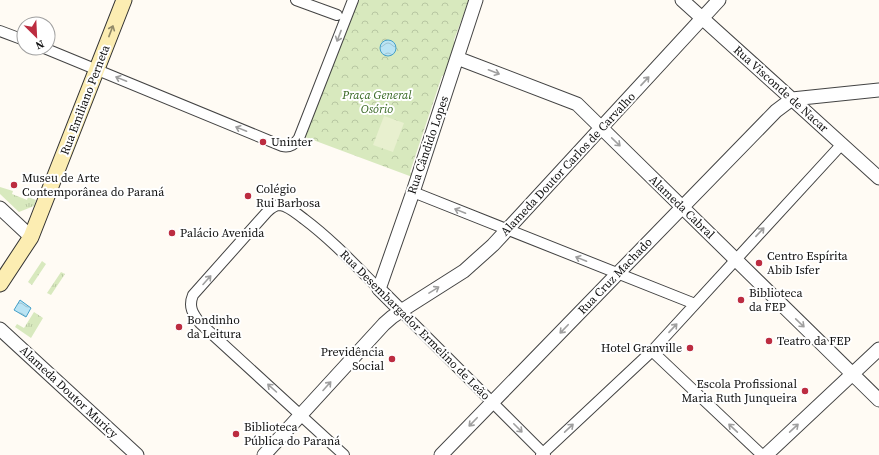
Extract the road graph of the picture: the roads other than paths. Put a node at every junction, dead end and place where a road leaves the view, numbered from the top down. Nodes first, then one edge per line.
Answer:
1 (124, 0) edge
2 (296, 0) edge
3 (353, 0) edge
4 (476, 0) edge
5 (682, 0) edge
6 (719, 0) edge
7 (337, 15) dead end
8 (702, 18) junction
9 (0, 31) edge
10 (16, 37) edge
11 (56, 53) edge
12 (457, 58) junction
13 (97, 69) junction
14 (879, 90) edge
15 (792, 99) junction
16 (601, 128) junction
17 (842, 144) junction
18 (879, 178) edge
19 (413, 192) junction
20 (682, 207) junction
21 (0, 208) edge
22 (507, 230) junction
23 (31, 238) junction
24 (736, 259) junction
25 (617, 274) junction
26 (0, 284) edge
27 (380, 289) junction
28 (695, 304) junction
29 (401, 311) junction
30 (0, 329) edge
31 (879, 349) edge
32 (652, 351) junction
33 (852, 374) junction
34 (879, 400) edge
35 (492, 402) junction
36 (300, 415) junction
37 (543, 454) edge
38 (137, 455) edge
39 (264, 455) edge
40 (344, 455) edge
41 (441, 455) edge
42 (762, 455) edge
43 (766, 455) edge

13 -> 1 main road, Rua Emiliano Perneta
2 - 7 street
3 -> 13 street
4 - 12 street, Rua Cândido Lopes
5 - 8 street, Rua Visconde de Nacar
6 - 8 street, Alameda Doutor Carlos de Carvalho
8 - 15 street, Rua Visconde de Nacar
16 -> 8 street, Alameda Doutor Carlos de Carvalho
9 - 10 street
11 - 13 street
12 -> 16 street, Alameda Cabral
12 - 19 street, Rua Cândido Lopes
13 - 23 main road, Rua Emiliano Perneta
14 - 15 street
15 - 17 street, Rua Visconde de Nacar
15 - 20 street, Rua Cruz Machado
16 -> 20 street, Alameda Cabral
16 - 22 street, Alameda Doutor Carlos de Carvalho
17 - 18 street, Rua Visconde de Nacar
24 -> 17 street
22 -> 19 street
19 - 27 street, Rua Cândido Lopes
20 - 24 street, Alameda Cabral
20 - 25 street, Rua Cruz Machado
21 - 23 street
25 -> 22 street
29 -> 22 street, Alameda Doutor Carlos de Carvalho
23 - 26 main road, Rua Emiliano Perneta
24 - 28 street
24 -> 33 street, Alameda Cabral
25 - 28 street
25 -> 35 street, Rua Cruz Machado
27 - 29 street, Rua Desembargador Ermelino de Leão
36 -> 27 street, Rua Desembargador Ermelino de Leão
32 -> 28 street
29 - 35 street, Rua Desembargador Ermelino de Leão
36 -> 29 street
30 - 38 street, Alameda Doutor Muricy
31 - 33 street
37 -> 32 street
42 -> 32 street
33 - 34 street, Alameda Cabral
43 -> 33 street
35 -> 37 street, Rua Desembargador Ermelino de Leão
35 -> 41 street, Rua Cruz Machado
36 - 39 street
36 - 40 street

